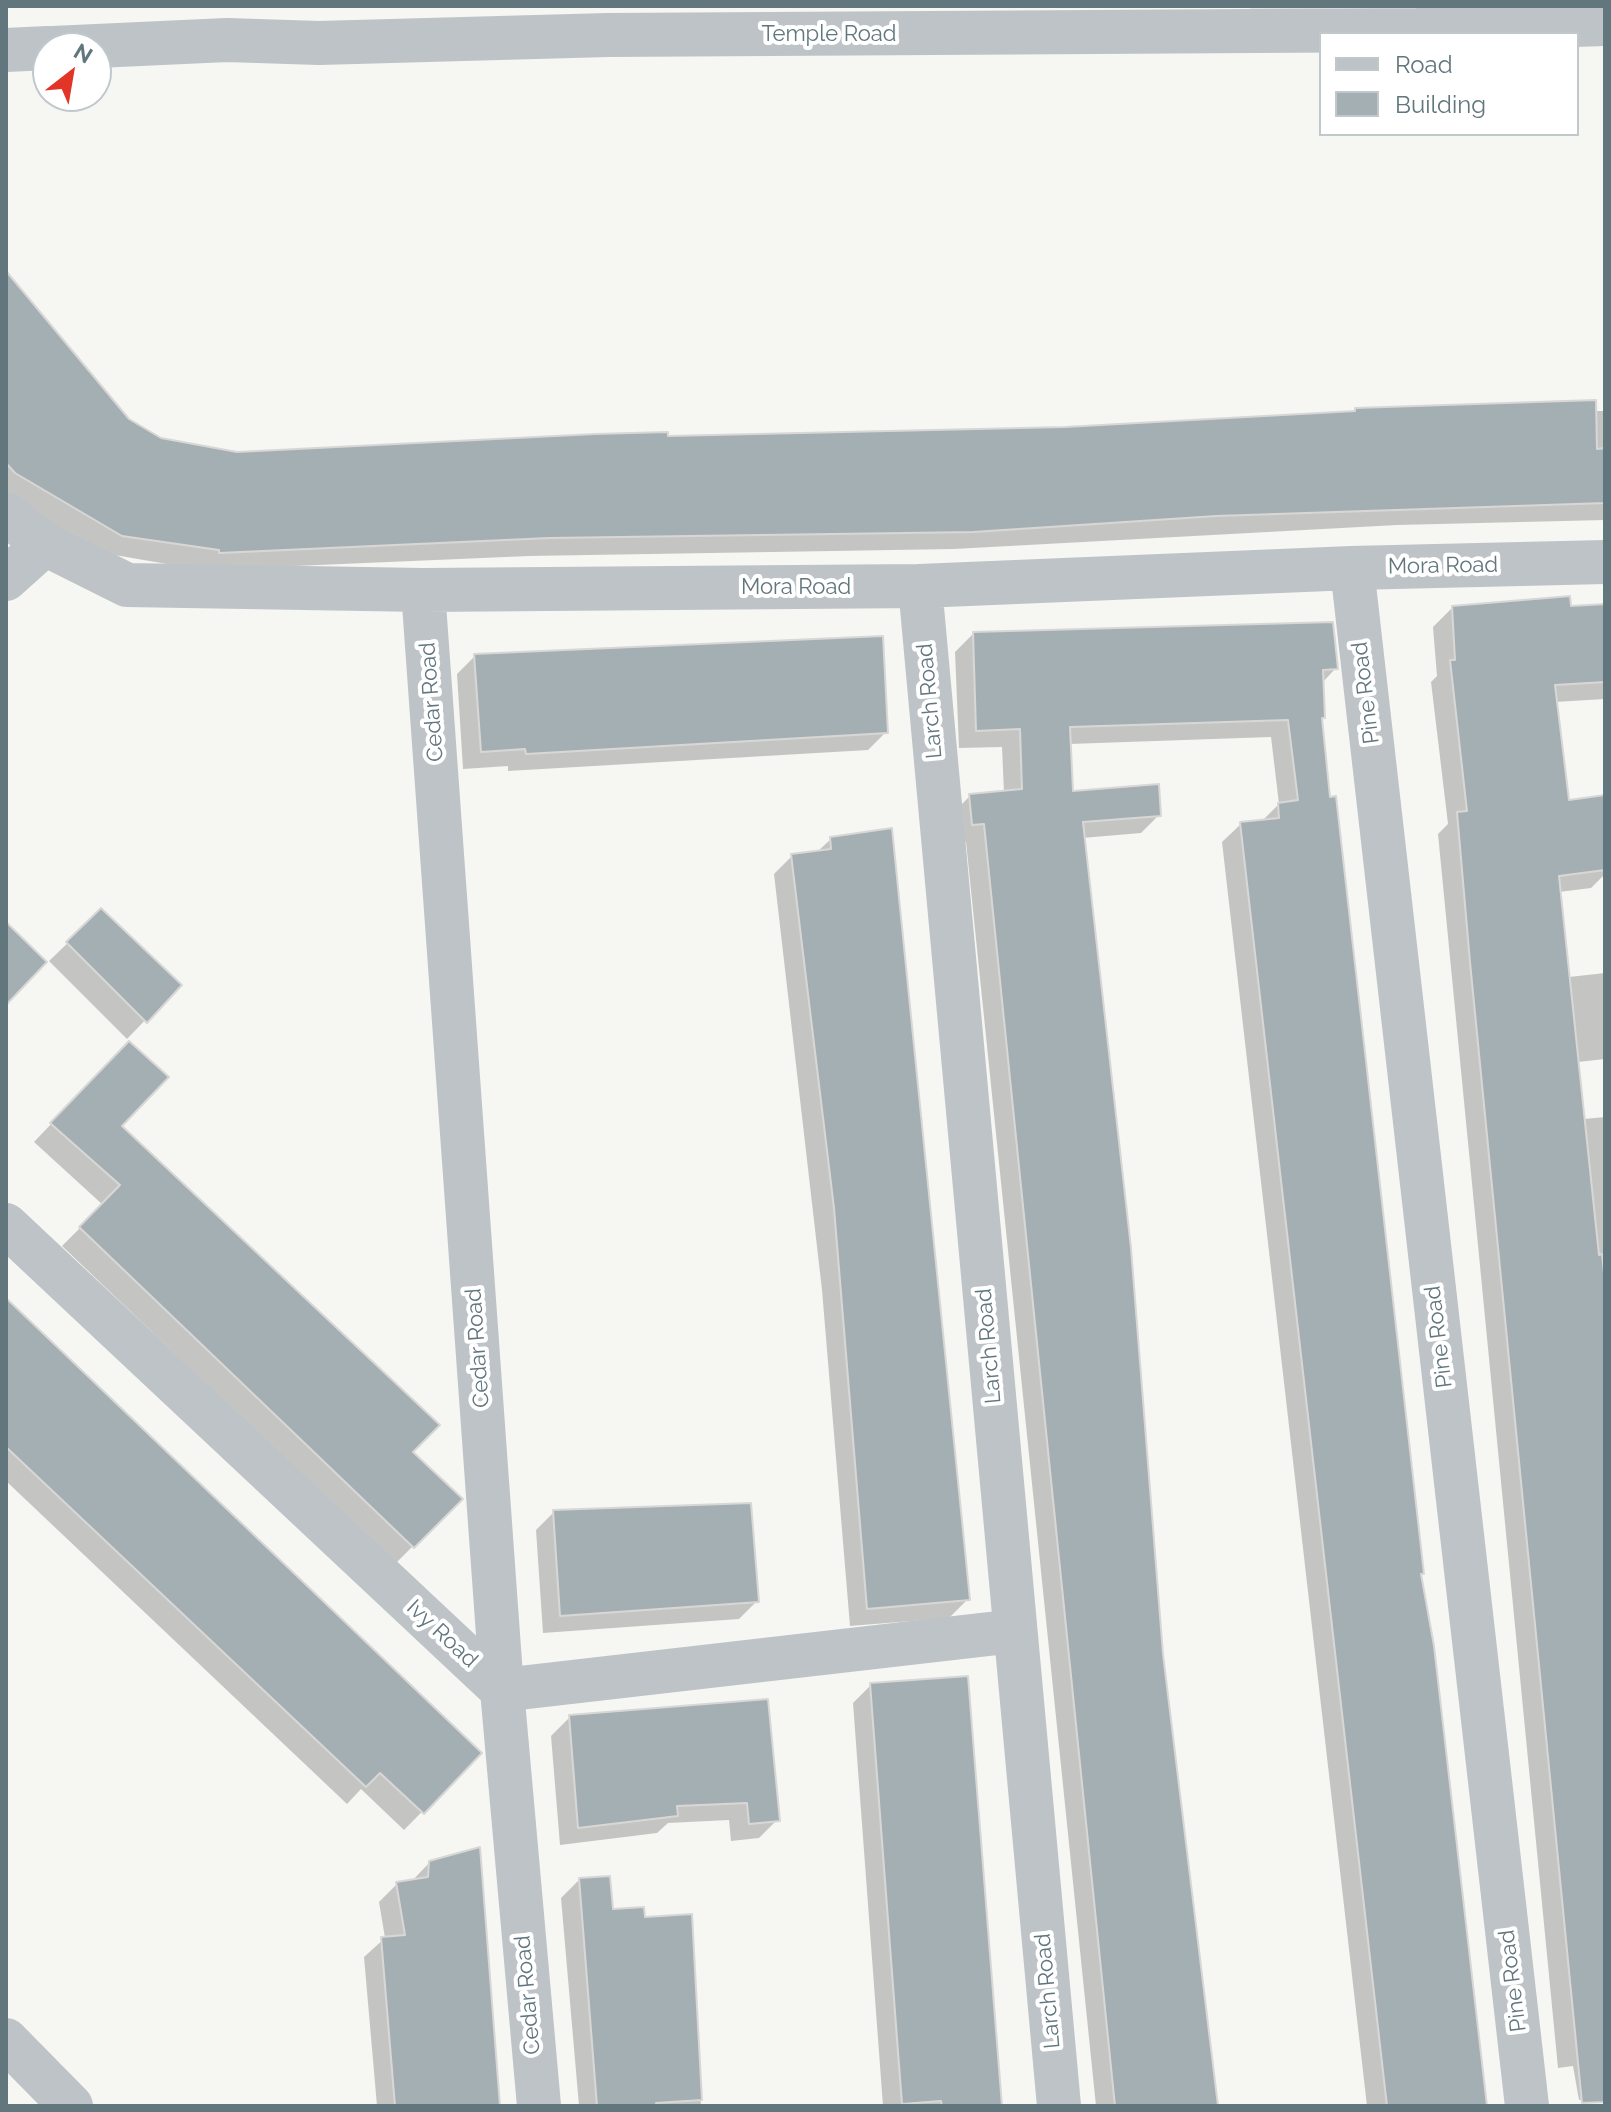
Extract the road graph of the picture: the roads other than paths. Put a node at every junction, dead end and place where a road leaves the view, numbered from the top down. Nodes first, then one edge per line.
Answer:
1 (1033, 19) edge
2 (608, 21) edge
3 (222, 23) edge
4 (1605, 24) edge
5 (112, 39) edge
6 (32, 49) edge
7 (6, 50) edge
8 (6, 514) edge
9 (45, 544) junction
10 (1605, 562) edge
11 (1352, 568) junction
12 (6, 579) edge
13 (920, 586) junction
14 (423, 590) junction
15 (6, 1225) edge
16 (1015, 1631) junction
17 (502, 1690) junction
18 (6, 2040) edge
19 (71, 2106) edge
20 (539, 2106) edge
21 (1059, 2106) edge
22 (1527, 2106) edge

1 - 2 street, Temple Road
1 - 4 street, Temple Road
2 - 3 street, Temple Road
3 - 5 street, Temple Road
6 - 7 street, Temple Road
8 - 9 street, Mora Road
9 - 12 street
9 - 14 street, Mora Road
10 - 11 street, Mora Road
11 - 13 street, Mora Road
11 - 22 street, Pine Road
13 - 14 street, Mora Road
13 - 16 street, Larch Road
14 - 17 street, Cedar Road
15 - 17 street, Ivy Road
16 - 17 street
16 - 21 street, Larch Road
17 - 20 street, Cedar Road
18 - 19 street

